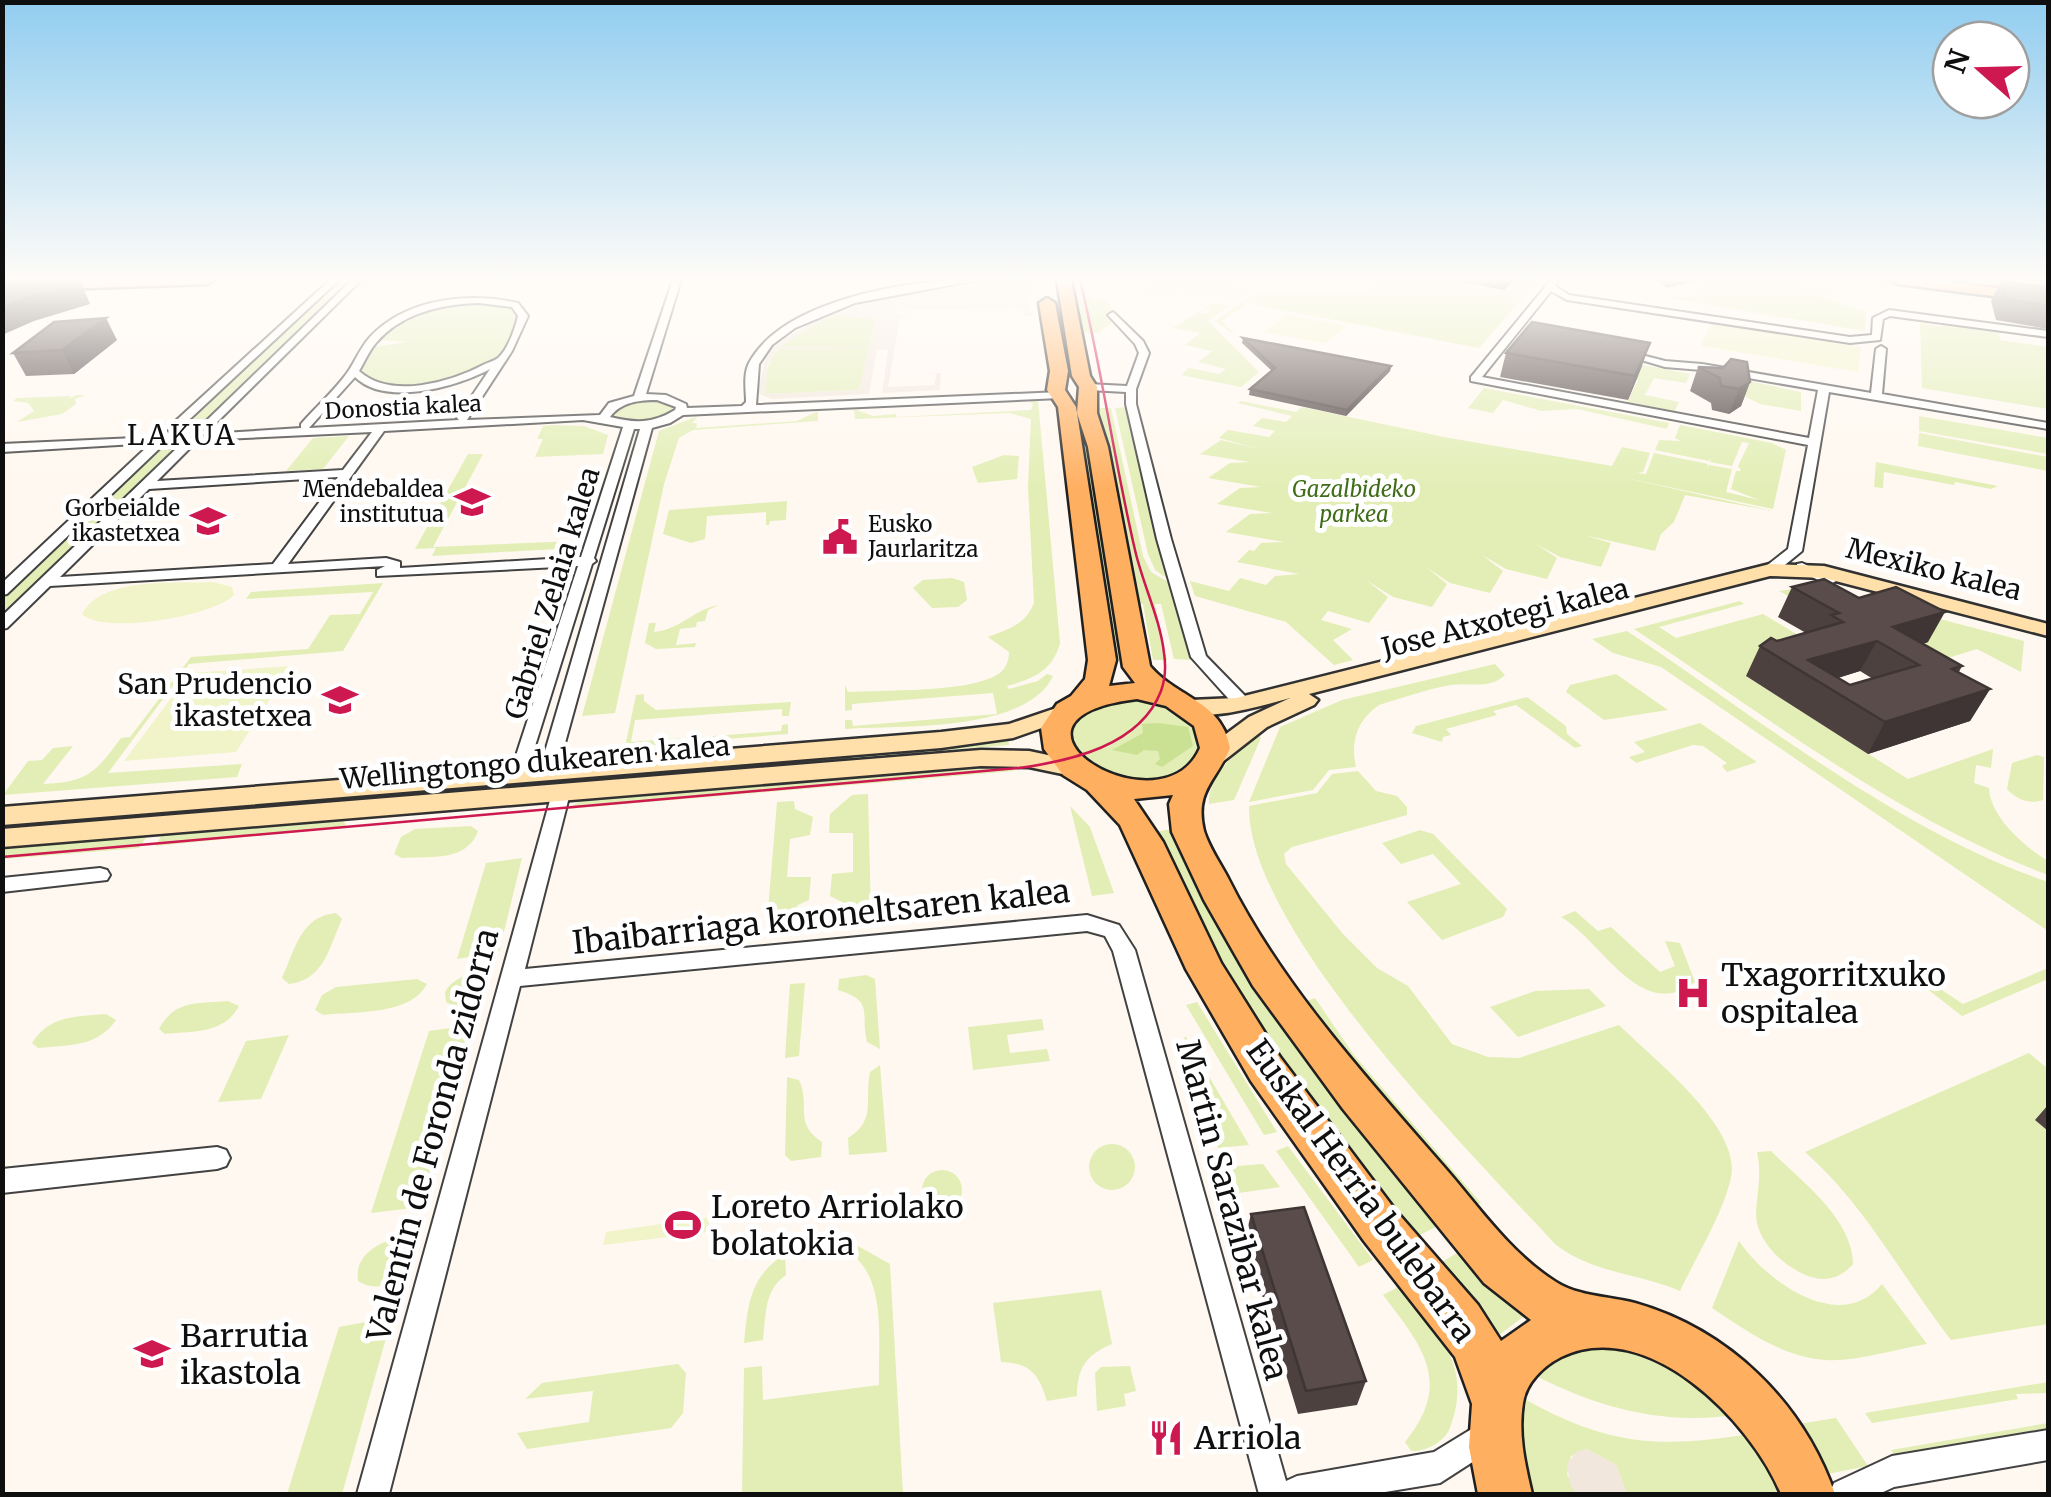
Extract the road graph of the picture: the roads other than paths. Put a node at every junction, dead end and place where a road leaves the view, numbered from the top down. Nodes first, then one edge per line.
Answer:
1 (1882, 349) dead end
2 (254, 350) edge
3 (287, 350) edge
4 (368, 350) edge
5 (506, 350) edge
6 (655, 350) edge
7 (666, 350) edge
8 (765, 350) edge
9 (1056, 350) edge
10 (1076, 350) edge
11 (1143, 350) edge
12 (1503, 350) edge
13 (1620, 353) edge
14 (498, 360) junction
15 (354, 372) junction
16 (1824, 388) junction
17 (1131, 389) junction
18 (1073, 390) junction
19 (1876, 396) junction
20 (657, 397) junction
21 (639, 398) junction
22 (748, 406) junction
23 (681, 409) junction
24 (606, 413) junction
25 (463, 418) junction
26 (305, 426) junction
27 (629, 426) junction
28 (647, 426) junction
29 (2048, 426) edge
30 (380, 428) junction
31 (203, 434) junction
32 (161, 437) junction
33 (1814, 443) junction
34 (2, 445) edge
35 (348, 473) junction
36 (146, 485) junction
37 (589, 561) junction
38 (1799, 561) junction
39 (277, 568) junction
40 (1829, 581) junction
41 (46, 582) junction
42 (2, 591) edge
43 (2, 625) edge
44 (2048, 630) edge
45 (2048, 638) edge
46 (1180, 702) junction
47 (1242, 703) junction
48 (1074, 706) junction
49 (1204, 766) junction
50 (520, 774) junction
51 (1084, 775) junction
52 (554, 782) junction
53 (2, 816) edge
54 (2, 838) edge
55 (100, 874) dead end
56 (2, 884) edge
57 (1124, 950) joint
58 (510, 979) junction
59 (218, 1158) dead end
60 (2, 1182) edge
61 (1598, 1322) junction
62 (1494, 1416) junction
63 (2048, 1445) edge
64 (1282, 1492) edge
65 (373, 1494) edge
66 (1505, 1494) edge
67 (1808, 1494) edge
68 (1845, 1494) edge

1 - 19 street
2 - 32 street
3 - 31 street
4 - 15 street
5 - 14 street
6 - 21 street
7 - 20 street
8 - 22 street
9 - 18 main road
10 - 18 main road
11 - 17 street
12 - 33 street
13 - 16 street
14 - 15 street
14 - 25 street
15 - 26 street
16 - 19 street
16 - 33 street
17 - 18 street
17 - 47 street
18 - 22 street
18 - 46 main road
18 - 48 main road
19 - 29 street
20 - 21 street
20 - 23 street
21 - 24 street
22 - 23 street
23 - 28 street
24 - 25 street, Donostia kalea
24 - 27 street
24 - 30 street, Donostia kalea
25 - 26 street, Donostia kalea
26 - 31 street, Donostia kalea
27 - 28 street
27 - 37 street, Gabriel Zelaia kalea
28 - 52 street, Gabriel Zelaia kalea
30 - 31 street, Donostia kalea
30 - 35 street
31 - 32 street
31 - 32 street
31 - 36 street
32 - 34 street
32 - 42 street
33 - 38 street
35 - 36 street
35 - 39 street
36 - 41 street
37 - 39 street
37 - 50 street, Gabriel Zelaia kalea
38 - 40 street
38 - 44 main road, Mexiko kalea
38 - 47 main road, Jose Atxotegi kalea
39 - 41 street
40 - 45 main road, Mexiko kalea
40 - 49 main road, Jose Atxotegi kalea
41 - 43 street
46 - 47 main road, Jose Atxotegi kalea
46 - 48 main road
46 - 49 main road
48 - 51 main road
48 - 52 main road, Wellingtongo dukearen kalea
49 - 51 main road
49 - 61 main road, Euskal Herria bulebarra
50 - 52 main road, Wellingtongo dukearen kalea
50 - 53 main road, Wellingtongo dukearen kalea
51 - 52 main road, Wellingtongo dukearen kalea
51 - 62 main road, Euskal Herria bulebarra
52 - 54 main road, Wellingtongo dukearen kalea
52 - 58 street, Valentin de Foronda zidorra
55 - 56 street
57 - 58 street, Ibaibarriaga koroneltsaren kalea
57 - 64 street, Martin Sarazibar kalea
58 - 65 street, Valentin de Foronda zidorra
59 - 60 street
61 - 62 main road
61 - 67 main road, Euskal Herria bulebarra
62 - 64 street
62 - 66 main road, Euskal Herria bulebarra
63 - 68 street

